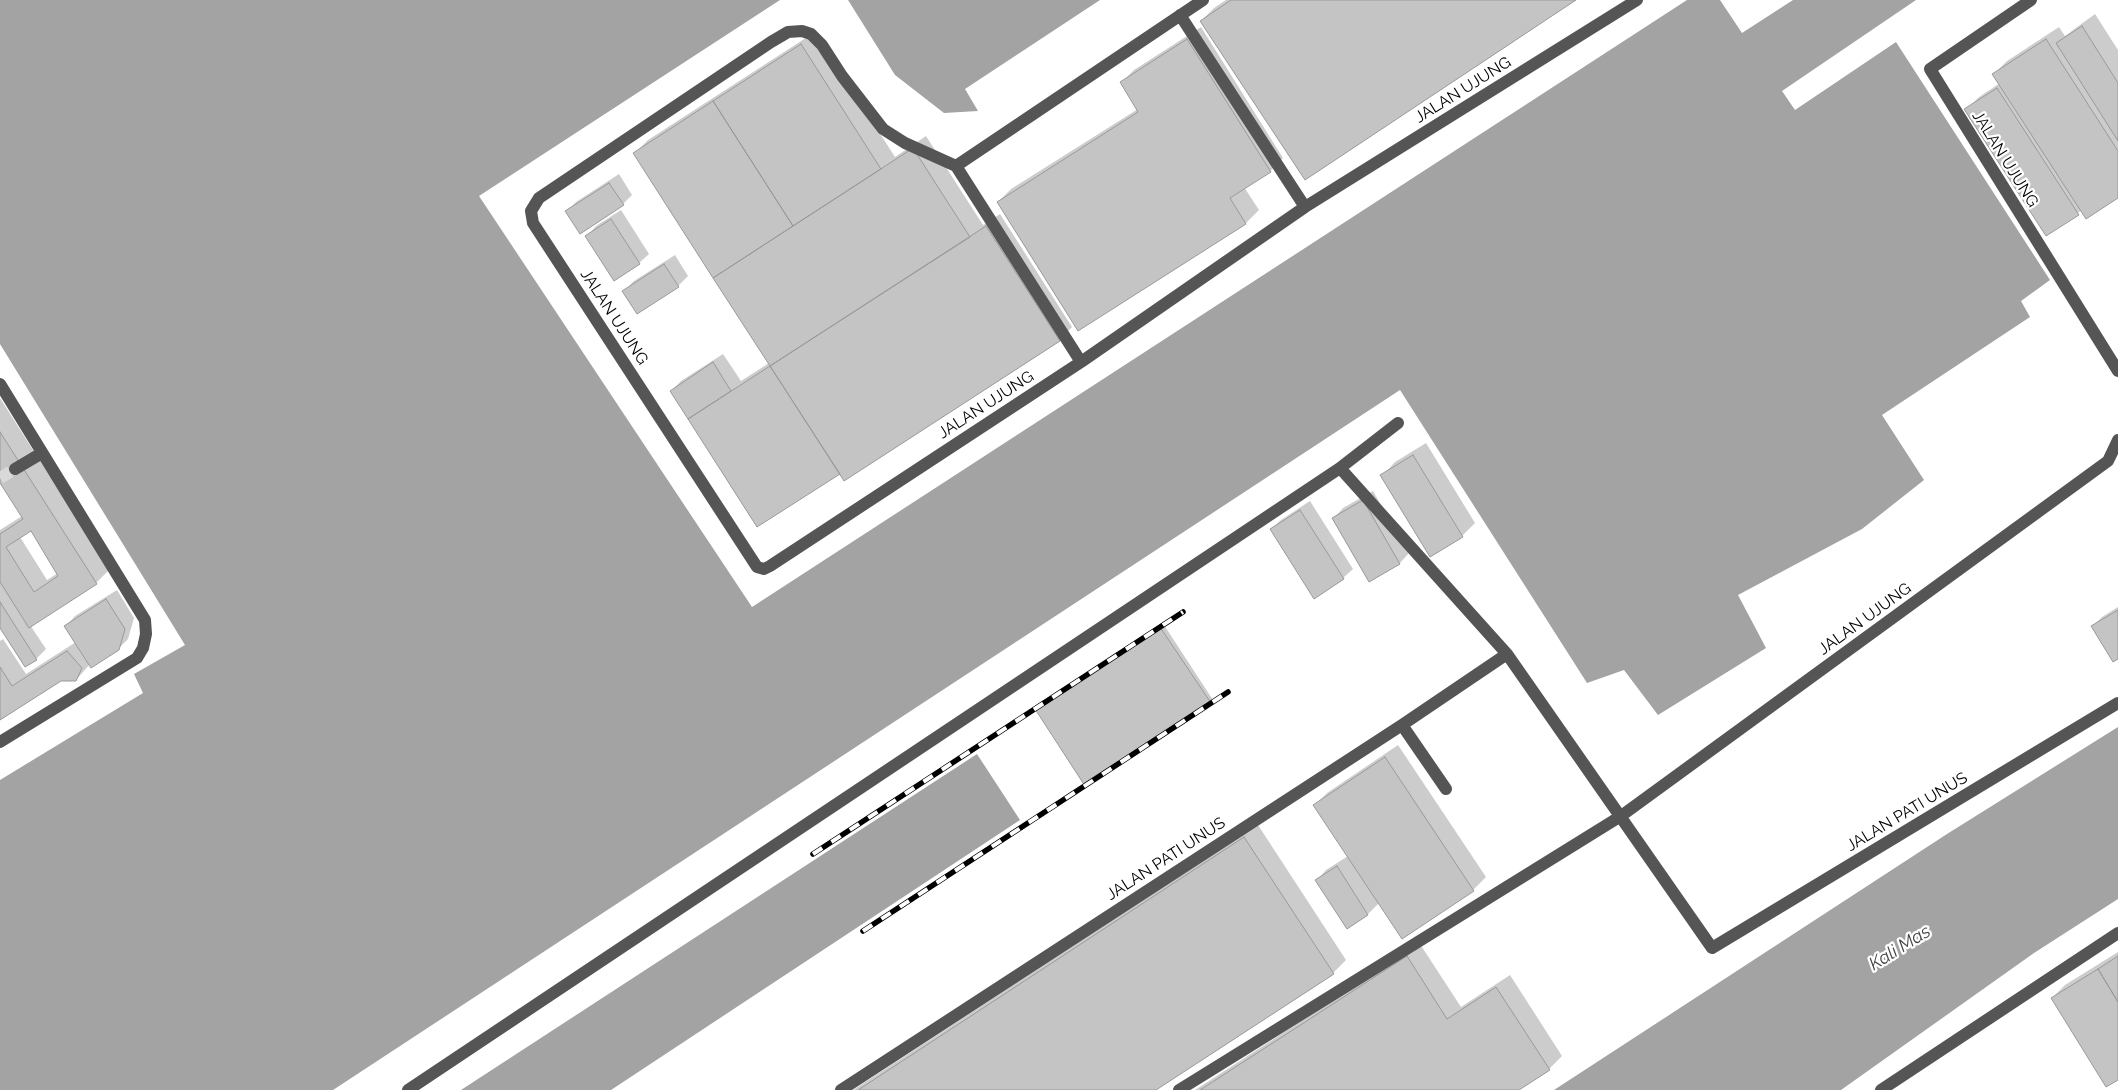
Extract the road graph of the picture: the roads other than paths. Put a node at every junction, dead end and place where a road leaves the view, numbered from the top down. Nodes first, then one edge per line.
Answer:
1 (1203, 0) edge
2 (1636, 0) edge
3 (2032, 0) edge
4 (1180, 15) junction
5 (956, 166) junction
6 (1306, 207) junction
7 (1081, 362) junction
8 (2118, 371) edge
9 (0, 384) edge
10 (1398, 423) dead end
11 (2118, 440) edge
12 (42, 452) junction
13 (15, 468) tunnel mouth
14 (1340, 468) junction
15 (1508, 654) junction
16 (2118, 703) edge
17 (1402, 725) junction
18 (0, 742) edge
19 (1446, 788) dead end
20 (1621, 816) junction
21 (2118, 933) edge
22 (1887, 1089) edge
23 (408, 1090) edge
24 (841, 1090) edge
25 (1178, 1090) edge

1 - 4 lane
2 - 6 lane, JALAN UJUNG
3 - 8 lane, JALAN UJUNG
4 - 5 lane
4 - 6 lane
5 - 7 lane
5 - 7 lane, JALAN UJUNG
6 - 7 lane, JALAN UJUNG
9 - 12 lane
10 - 14 lane
11 - 20 lane, JALAN UJUNG
12 - 13 lane
12 - 18 lane
14 - 15 lane
14 - 23 lane
15 - 17 lane, JALAN PATI UNUS
15 - 20 lane
16 - 20 lane, JALAN PATI UNUS
17 - 19 lane
17 - 24 lane, JALAN PATI UNUS
20 - 25 lane, JALAN UJUNG
21 - 22 lane

